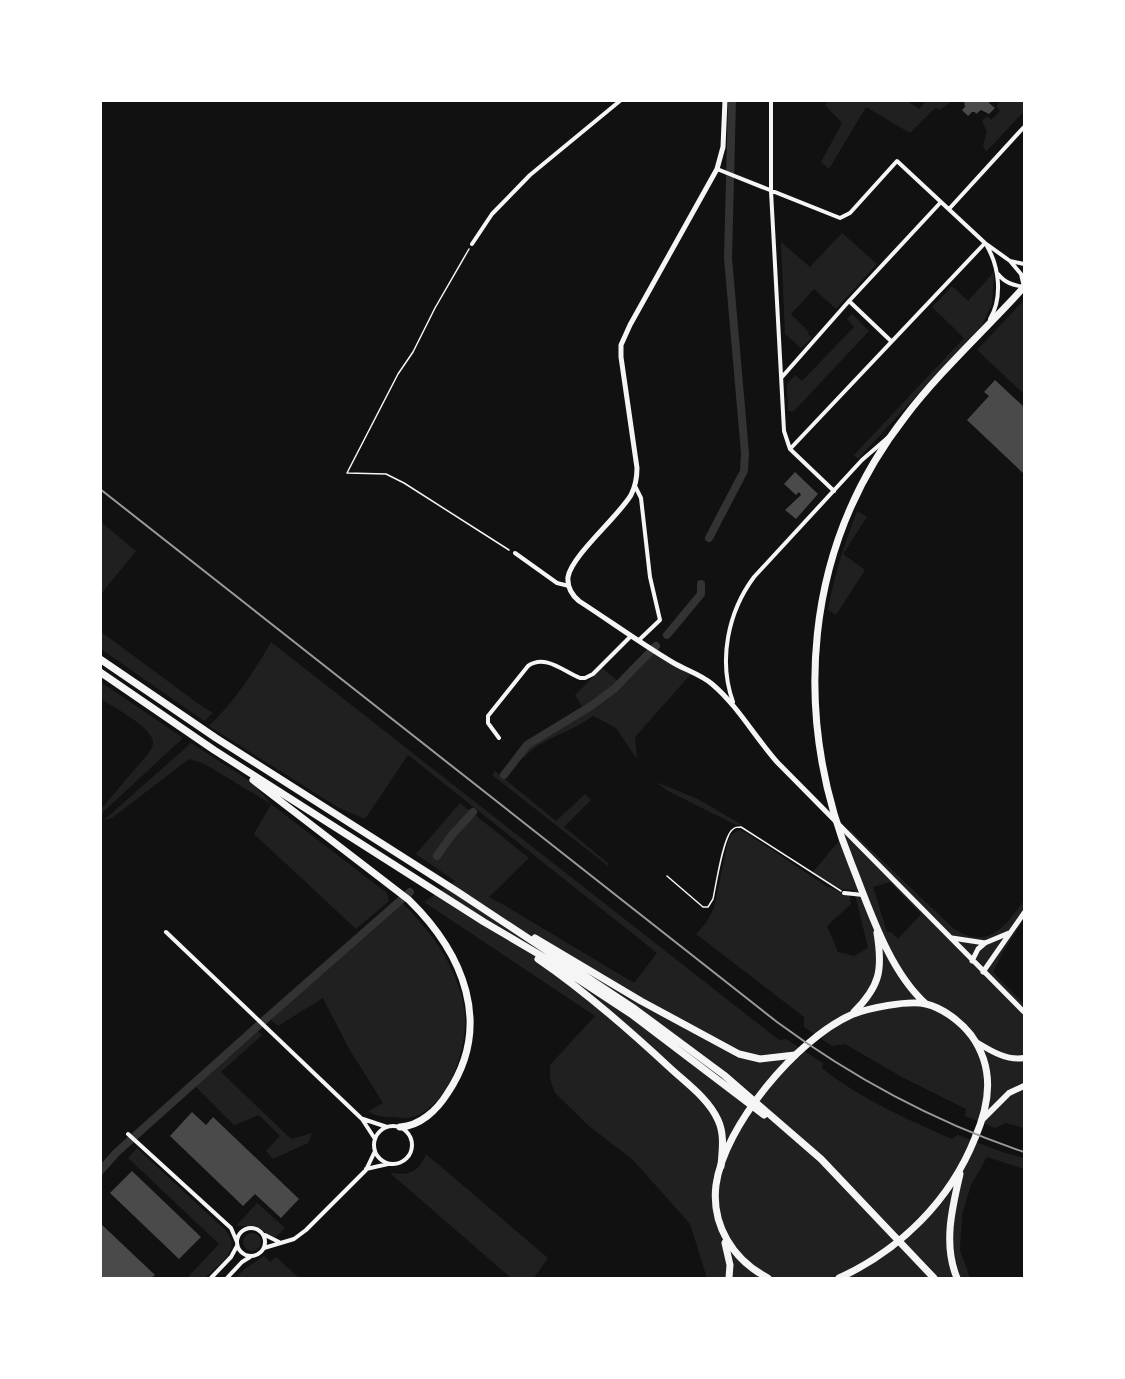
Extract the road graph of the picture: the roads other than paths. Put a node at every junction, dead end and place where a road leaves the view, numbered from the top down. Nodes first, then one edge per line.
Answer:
1 (621, 100) edge
2 (725, 100) edge
3 (771, 100) edge
4 (1024, 127) edge
5 (719, 170) junction
6 (771, 191) junction
7 (941, 202) junction
8 (949, 209) junction
9 (985, 243) junction
10 (472, 244) road end
11 (1010, 261) junction
12 (1024, 264) edge
13 (996, 271) junction
14 (1024, 287) edge
15 (849, 301) junction
16 (981, 334) junction
17 (891, 341) junction
18 (782, 378) junction
19 (894, 432) junction
20 (790, 449) junction
21 (635, 486) junction
22 (834, 490) junction
23 (515, 553) road end
24 (569, 586) junction
25 (632, 636) junction
26 (639, 640) junction
27 (100, 659) edge
28 (102, 673) edge
29 (734, 706) junction
30 (499, 738) dead end
31 (214, 750) junction
32 (834, 820) junction
33 (458, 892) junction
34 (844, 893) road end
35 (864, 895) junction
36 (1024, 913) edge
37 (484, 922) junction
38 (876, 925) junction
39 (166, 932) dead end
40 (1011, 932) junction
41 (950, 938) junction
42 (985, 943) junction
43 (972, 961) junction
44 (983, 972) junction
45 (926, 1004) junction
46 (1024, 1012) edge
47 (852, 1015) junction
48 (976, 1042) junction
49 (795, 1055) junction
50 (1024, 1059) edge
51 (1024, 1086) edge
52 (362, 1119) junction
53 (983, 1119) junction
54 (388, 1127) junction
55 (400, 1127) junction
56 (129, 1135) dead end
57 (375, 1139) junction
58 (375, 1151) junction
59 (388, 1164) junction
60 (721, 1166) junction
61 (962, 1169) junction
62 (366, 1170) junction
63 (884, 1224) junction
64 (231, 1228) junction
65 (243, 1231) junction
66 (722, 1232) junction
67 (262, 1233) junction
68 (283, 1242) junction
69 (237, 1244) junction
70 (264, 1248) junction
71 (251, 1256) junction
72 (211, 1278) edge
73 (227, 1278) edge
74 (729, 1278) edge
75 (768, 1278) edge
76 (839, 1278) edge
77 (934, 1278) edge
78 (957, 1278) edge

1 - 10 street
2 - 5 street
3 - 6 street
4 - 8 street
5 - 6 street
5 - 21 street
6 - 7 street
6 - 18 street
7 - 8 street
7 - 15 street
8 - 9 street
9 - 11 street
9 - 13 street
9 - 17 street
11 - 12 street
11 - 14 street
13 - 14 street
13 - 16 street
14 - 16 main road
15 - 17 street
15 - 18 street
16 - 19 main road
17 - 20 street
18 - 20 street
19 - 22 street
19 - 32 main road
20 - 22 street
21 - 24 street
21 - 26 street
22 - 29 street
23 - 24 street
24 - 25 street
25 - 26 street
25 - 30 street
26 - 29 street
27 - 33 main road
28 - 31 main road
29 - 32 street
31 - 37 main road
31 - 55 main road
32 - 35 main road
32 - 41 street
33 - 49 main road
33 - 63 main road
34 - 35 street
35 - 38 main road
36 - 40 street
37 - 60 main road
37 - 63 main road
38 - 45 main road
38 - 47 main road
39 - 52 street
40 - 42 street
40 - 44 street
41 - 42 street
41 - 43 street
42 - 43 street
43 - 44 street
44 - 46 street
45 - 47 main road
45 - 48 main road
47 - 49 main road
48 - 50 main road
48 - 53 main road
49 - 60 main road
51 - 53 main road
52 - 54 street
52 - 57 street
53 - 61 main road
54 - 55 street
54 - 57 street
55 - 59 street
56 - 64 street
57 - 58 street
58 - 59 street
58 - 62 street
59 - 62 street
60 - 66 main road
61 - 76 main road
61 - 78 main road
62 - 68 street
63 - 77 main road
64 - 65 street
64 - 69 street
65 - 67 street
65 - 69 street
66 - 74 main road
66 - 75 main road
67 - 68 street
67 - 70 street
68 - 70 street
69 - 71 street
69 - 72 street
70 - 71 street
71 - 73 street

